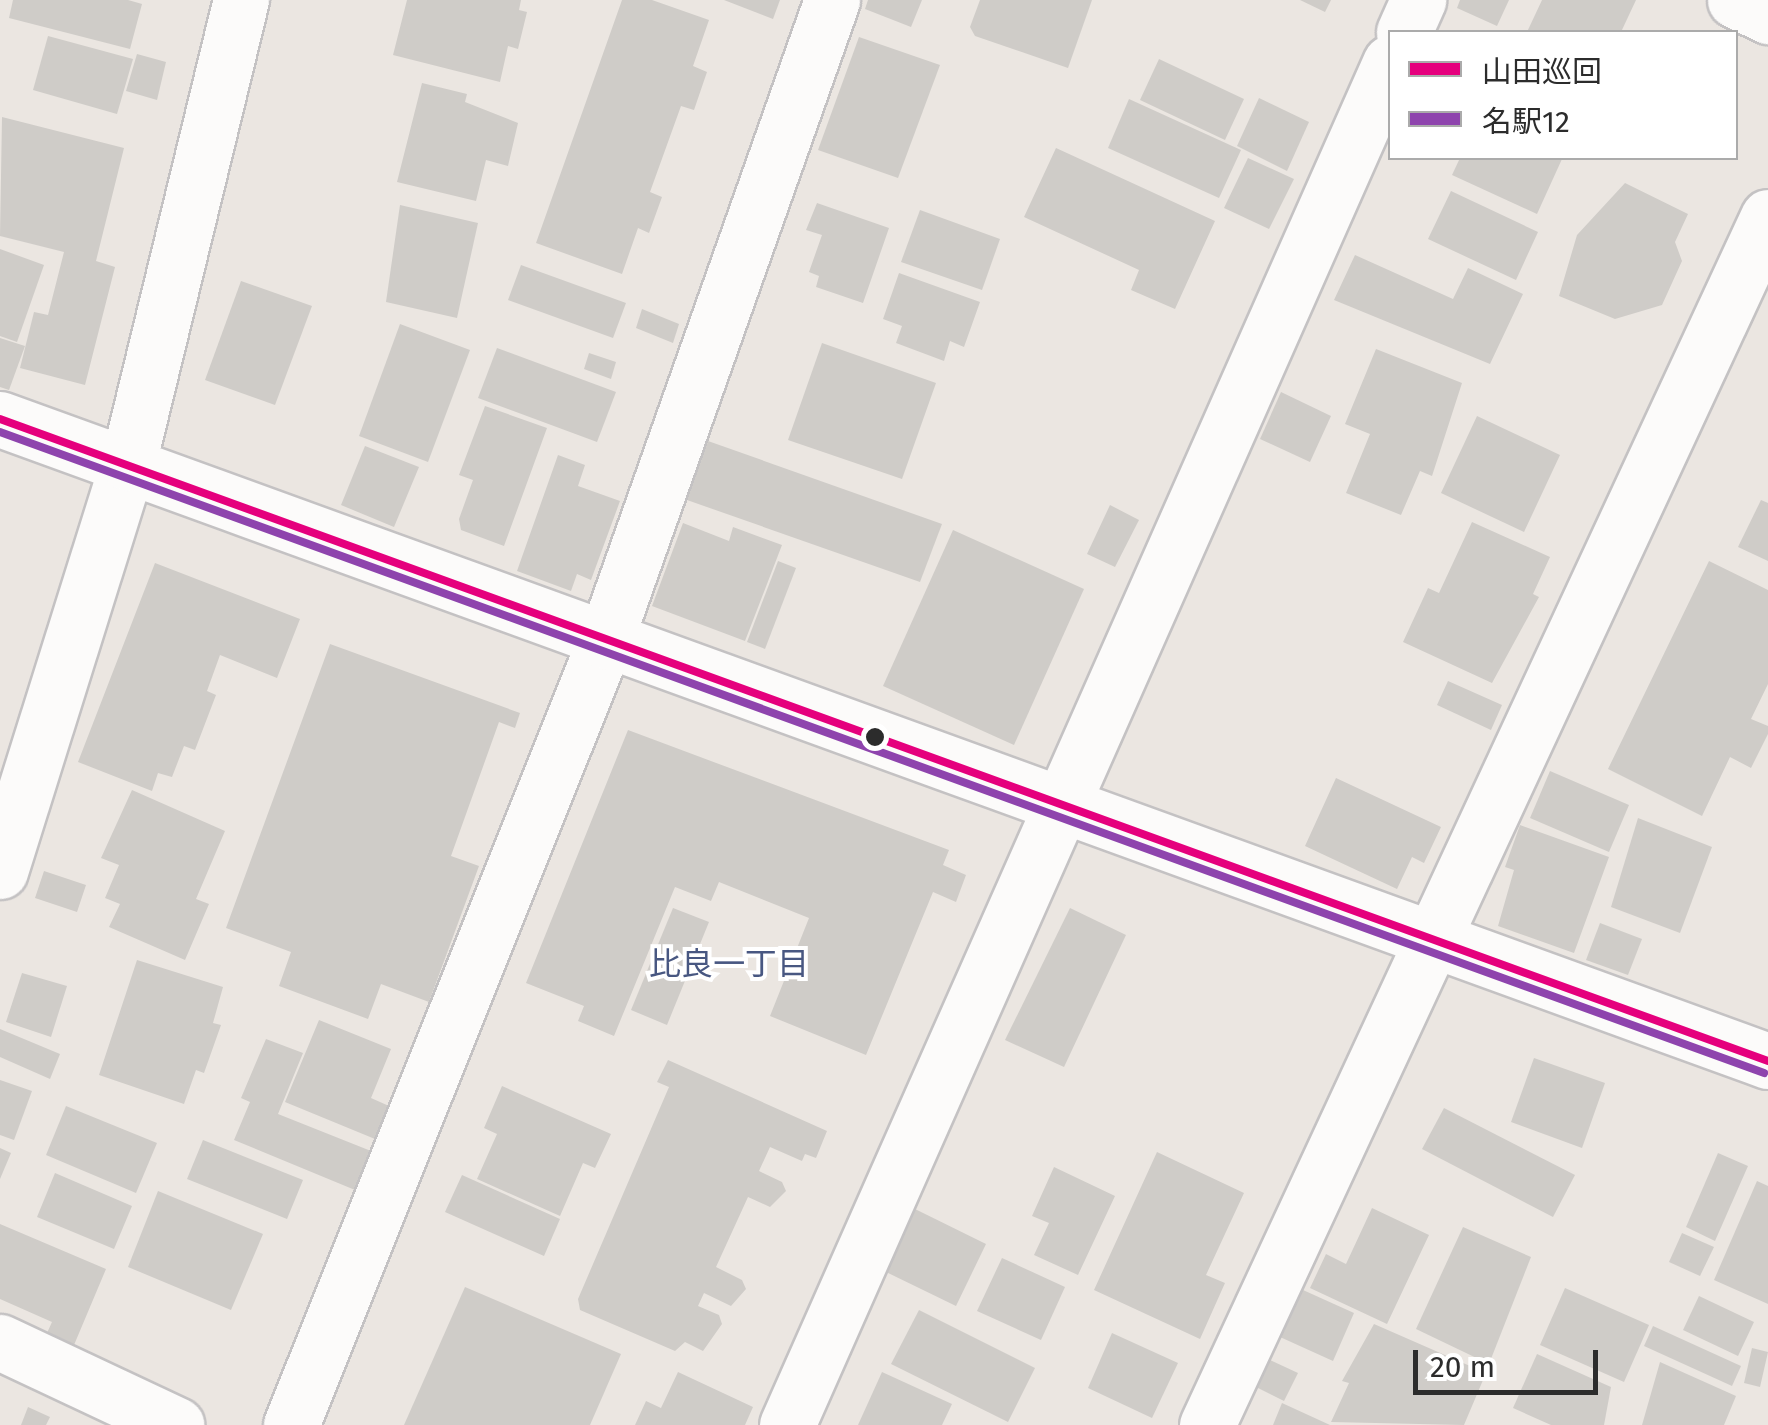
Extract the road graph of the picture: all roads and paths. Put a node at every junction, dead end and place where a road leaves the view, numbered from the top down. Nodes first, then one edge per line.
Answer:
1 (240, 0) edge
2 (832, 0) edge
3 (1418, 0) edge
4 (1735, 0) edge
5 (1768, 16) edge
6 (1405, 30) edge
7 (1388, 67) edge
8 (1768, 217) edge
9 (0, 419) edge
10 (128, 464) junction
11 (605, 641) junction
12 (1059, 804) junction
13 (0, 871) edge
14 (1435, 937) junction
15 (1768, 1061) edge
16 (0, 1342) edge
17 (176, 1425) edge
18 (291, 1425) edge
19 (787, 1425) edge
20 (1207, 1425) edge

1 - 10 street
2 - 11 street
3 - 6 street
4 - 5 street
7 - 12 street
8 - 14 street
9 - 10 street
10 - 11 street
10 - 13 street
11 - 12 street
11 - 18 street
12 - 14 street
12 - 19 street
14 - 15 street
14 - 20 street
16 - 17 street

